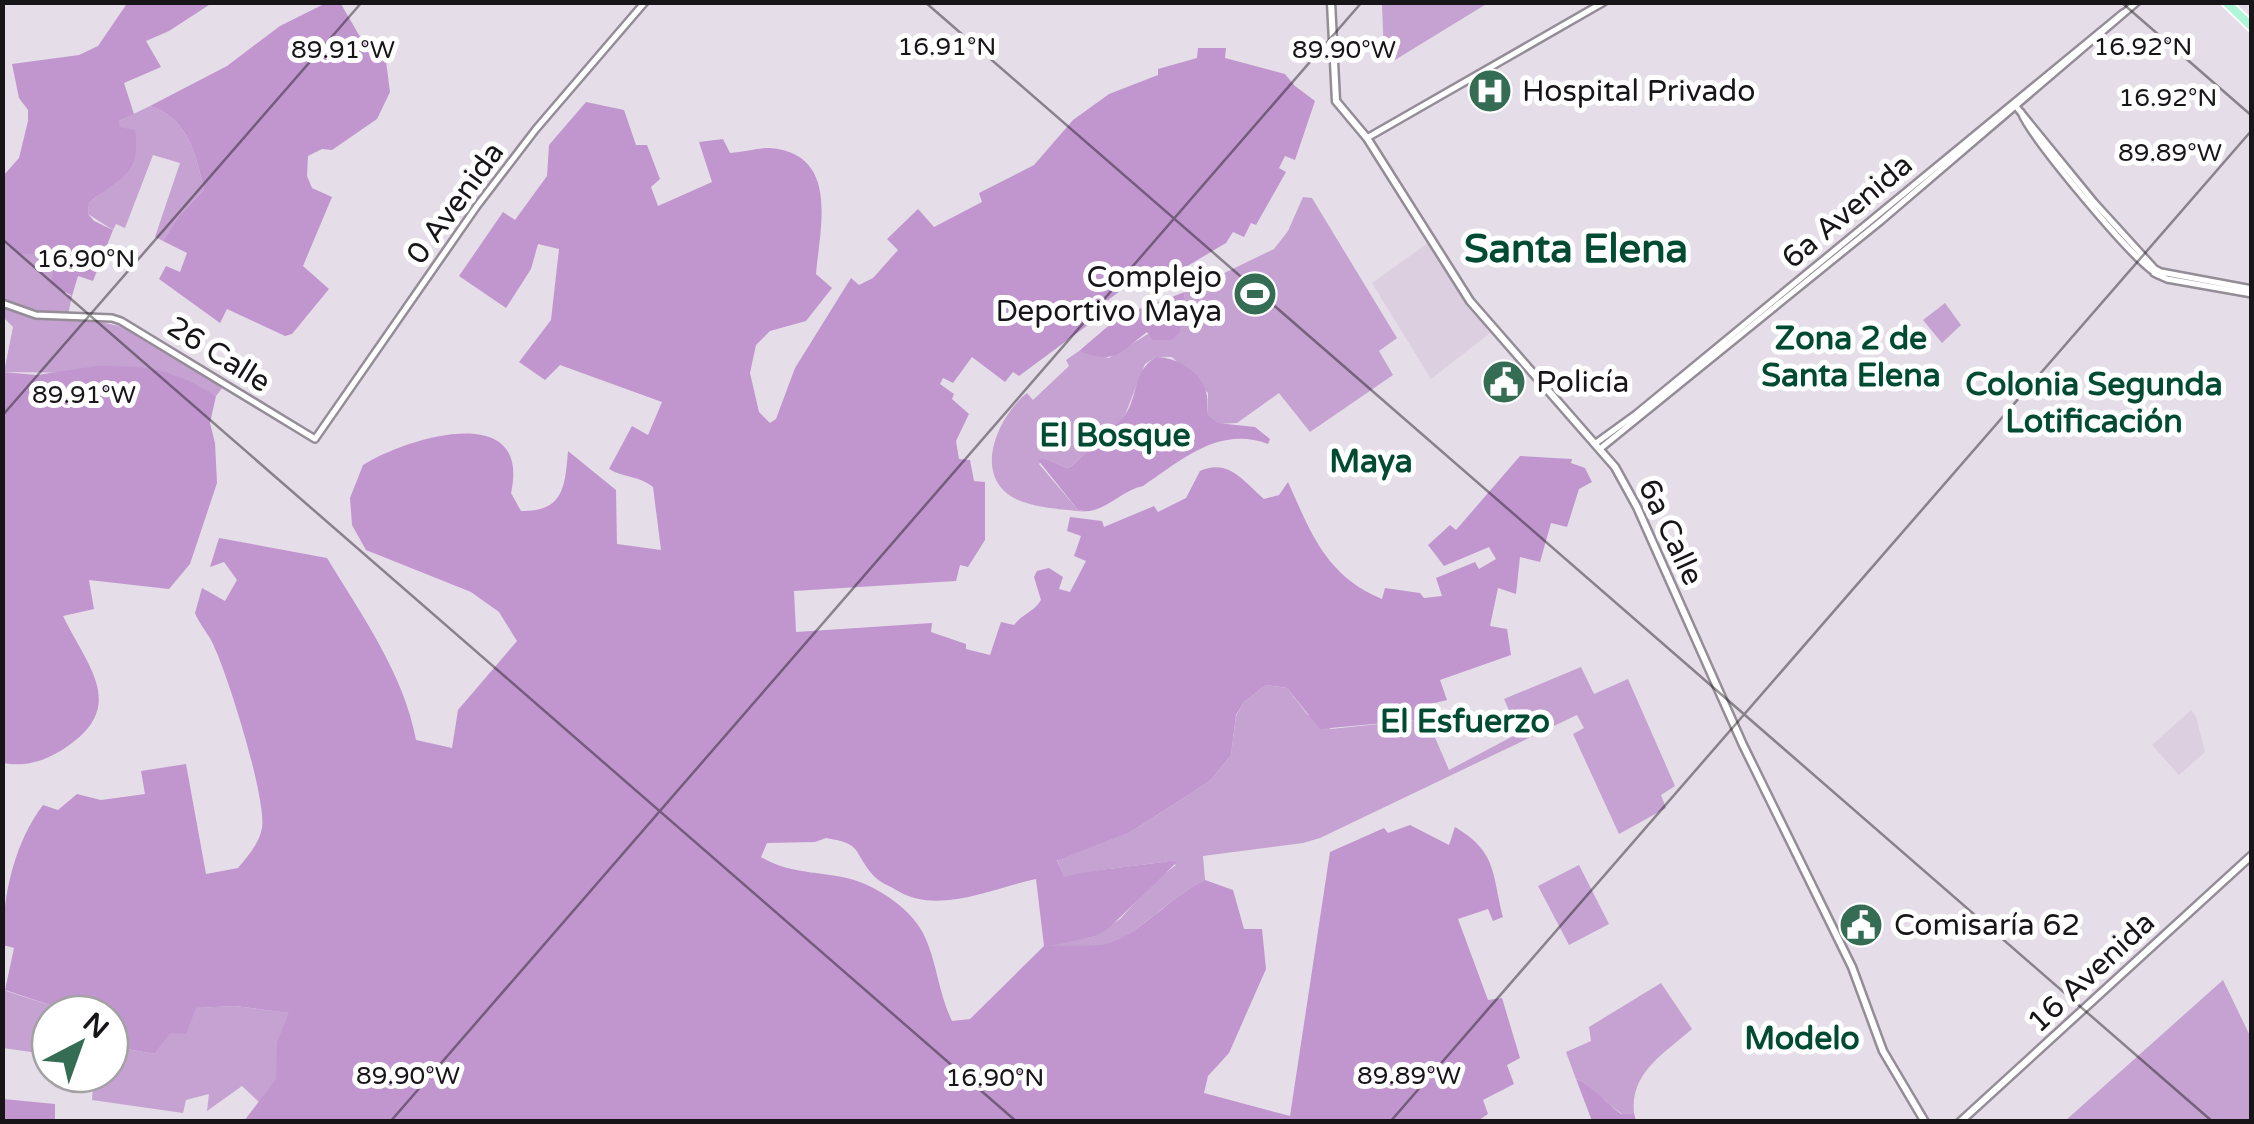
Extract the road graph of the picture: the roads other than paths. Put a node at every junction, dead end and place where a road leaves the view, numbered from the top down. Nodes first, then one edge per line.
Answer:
1 (645, 2) edge
2 (1331, 2) edge
3 (1604, 2) edge
4 (2137, 2) edge
5 (2226, 2) edge
6 (2252, 27) edge
7 (2016, 107) junction
8 (1367, 138) junction
9 (2252, 291) edge
10 (2, 303) edge
11 (316, 440) joint
12 (1598, 446) junction
13 (2252, 855) edge
14 (1925, 1122) edge
15 (1960, 1122) edge

1 - 11 street, 0 Avenida
2 - 8 main road, 6a Calle
3 - 8 street
4 - 7 street, 6a Avenida
5 - 6 main road
7 - 9 street
7 - 12 street, 6a Avenida
8 - 12 main road, 6a Calle
10 - 11 street, 26 Calle
12 - 14 main road, 6a Calle
13 - 15 main road, 16 Avenida

